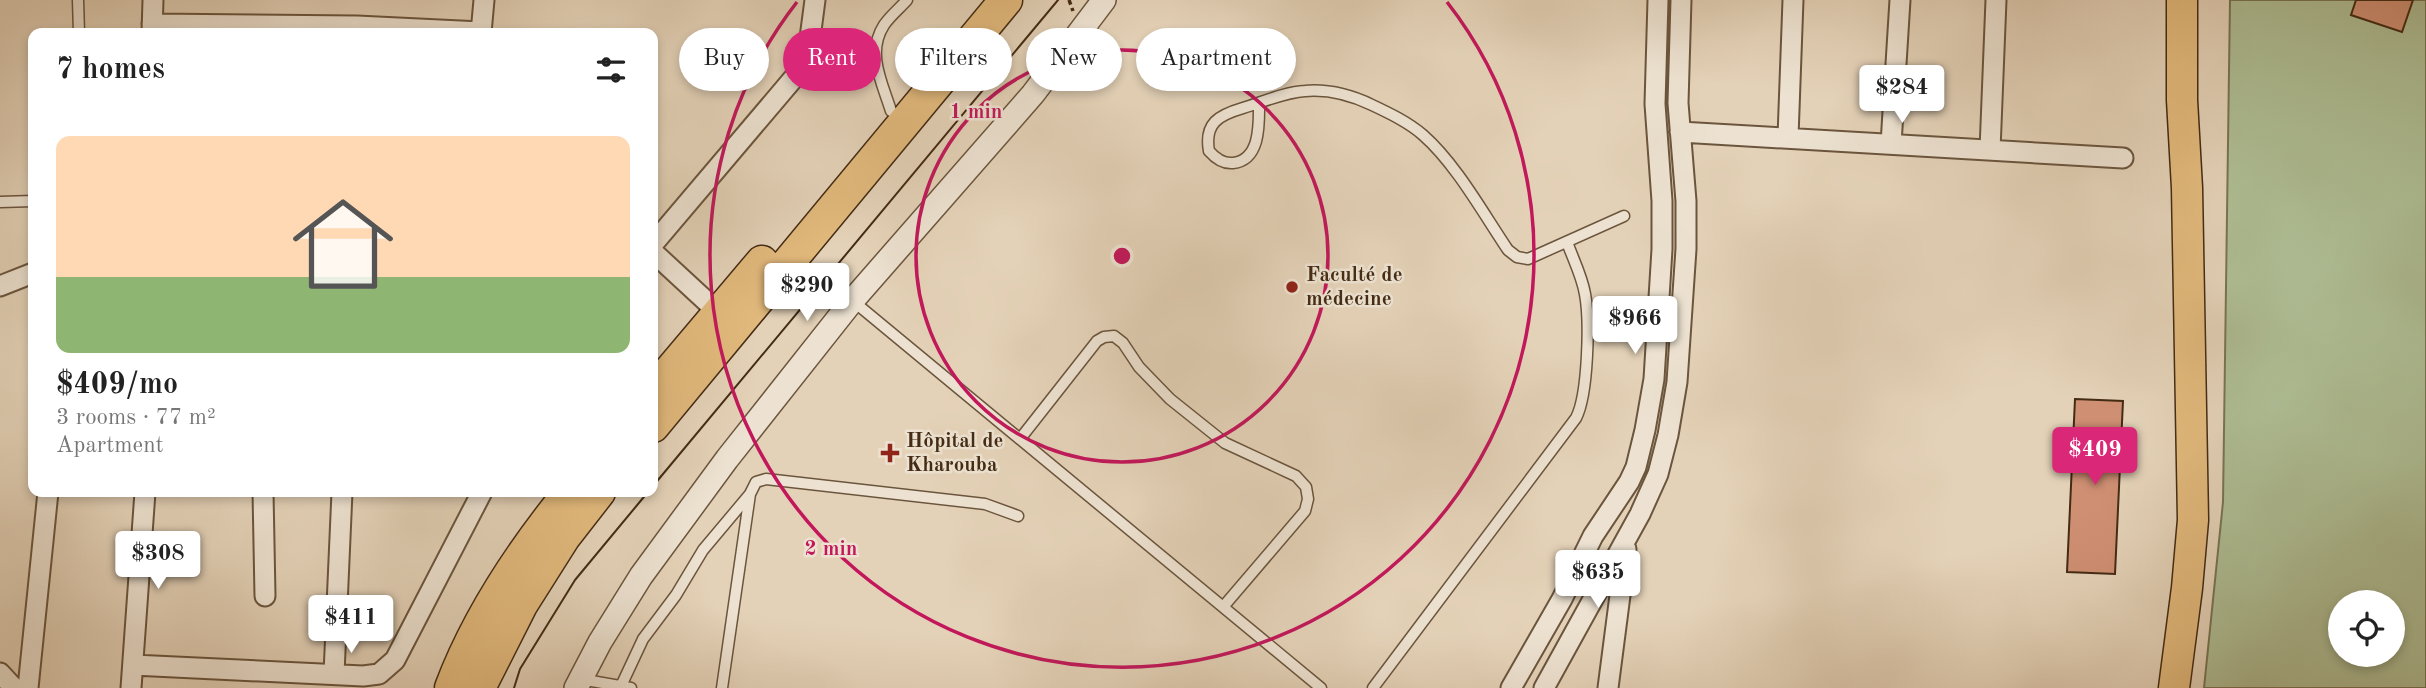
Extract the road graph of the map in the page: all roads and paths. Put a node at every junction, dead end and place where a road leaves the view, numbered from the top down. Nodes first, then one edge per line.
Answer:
1 (78, 0) edge
2 (153, 0) edge
3 (484, 0) edge
4 (814, 0) edge
5 (907, 0) edge
6 (980, 0) edge
7 (1006, 0) edge
8 (1104, 0) edge
9 (1658, 0) edge
10 (1681, 0) edge
11 (1793, 0) edge
12 (1900, 0) edge
13 (1996, 0) edge
14 (2182, 0) edge
15 (79, 28) edge
16 (152, 28) edge
17 (481, 28) edge
18 (1259, 103) junction
19 (891, 111) junction
20 (1680, 132) junction
21 (1788, 137) junction
22 (1891, 144) junction
23 (1990, 150) junction
24 (2123, 158) dead end
25 (28, 201) edge
26 (0, 202) edge
27 (1624, 216) dead end
28 (658, 238) edge
29 (1567, 242) junction
30 (658, 257) edge
31 (28, 275) edge
32 (0, 286) edge
33 (852, 301) junction
34 (719, 313) junction
35 (658, 385) edge
36 (658, 420) edge
37 (1020, 439) junction
38 (750, 494) junction
39 (47, 497) edge
40 (145, 497) edge
41 (263, 497) edge
42 (342, 497) edge
43 (476, 497) edge
44 (566, 497) edge
45 (595, 497) edge
46 (1617, 500) junction
47 (1640, 514) junction
48 (1017, 516) dead end
49 (1628, 537) junction
50 (265, 596) dead end
51 (1223, 607) junction
52 (133, 665) junction
53 (0, 673) edge
54 (334, 674) junction
55 (578, 684) edge
56 (626, 687) edge
57 (14, 688) edge
58 (28, 688) edge
59 (131, 688) edge
60 (451, 688) edge
61 (479, 688) edge
62 (722, 688) edge
63 (1321, 688) edge
64 (1373, 688) edge
65 (1510, 688) edge
66 (1544, 688) edge
67 (1608, 688) edge
68 (2174, 688) edge

1 - 15 lane
2 - 16 street
3 - 17 street
4 - 28 street
5 - 19 lane
6 - 19 highway
7 - 36 highway
8 - 33 street
9 - 46 street
10 - 20 street
11 - 21 street
12 - 22 street
13 - 23 street
14 - 68 main road
18 - 18 lane
18 - 29 lane
19 - 34 highway
20 - 21 street
20 - 47 street
21 - 22 street
22 - 23 street
23 - 24 street
25 - 26 lane
27 - 29 lane
29 - 64 lane
30 - 34 street
31 - 32 street
33 - 37 lane
33 - 55 street
34 - 35 highway
37 - 51 lane
37 - 51 lane
38 - 48 lane
38 - 56 lane
38 - 62 lane
39 - 58 street
40 - 52 street
41 - 50 street
42 - 54 street
43 - 54 street
44 - 60 highway
45 - 61 highway
46 - 47 street
46 - 65 street
47 - 49 street
49 - 66 street
49 - 67 street
51 - 63 lane
52 - 54 street
52 - 59 street
53 - 57 street
55 - 56 lane

